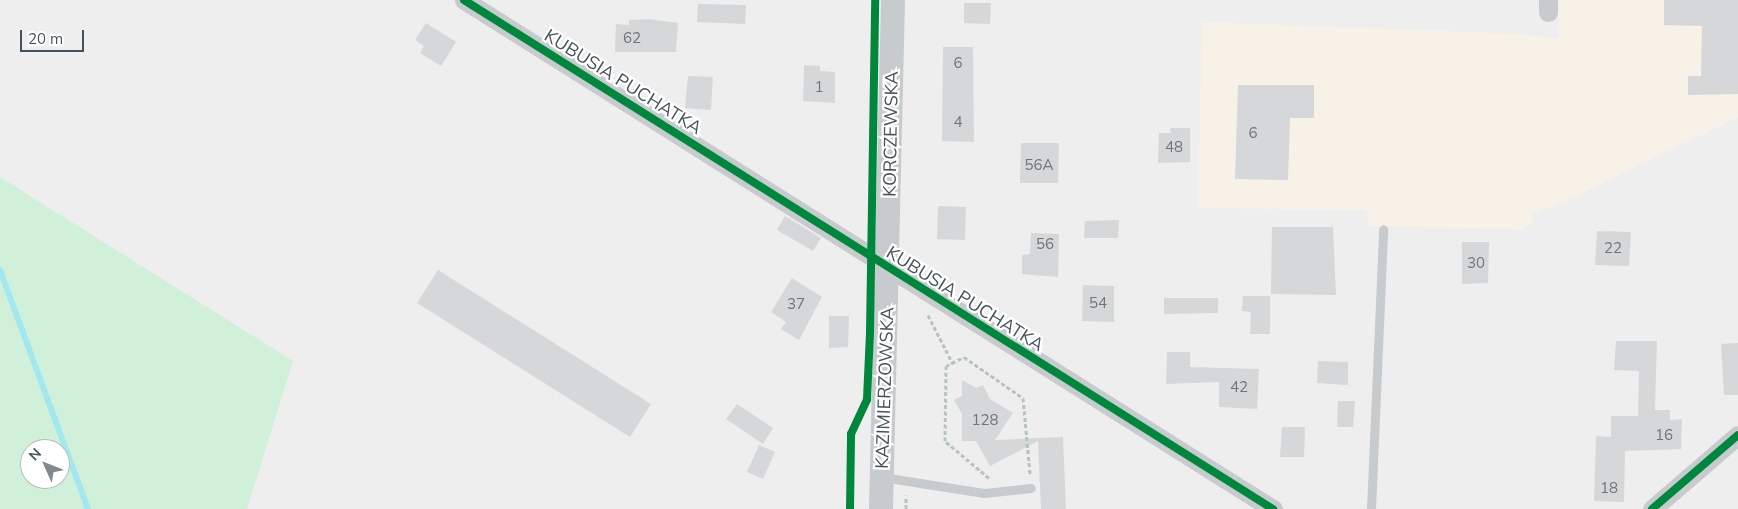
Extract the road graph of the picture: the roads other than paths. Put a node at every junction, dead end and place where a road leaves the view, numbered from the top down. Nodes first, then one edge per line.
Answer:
1 (464, 0) edge
2 (893, 0) edge
3 (1383, 229) dead end
4 (887, 268) junction
5 (1738, 436) edge
6 (882, 478) junction
7 (1031, 488) road end
8 (881, 509) edge
9 (1273, 509) edge
10 (1371, 509) edge
11 (1652, 509) edge

1 - 4 street, KUBUSIA PUCHATKA
2 - 4 street, KORCZEWSKA
3 - 10 lane
4 - 6 street, KAZIMIERZOWSKA
4 - 9 street, KUBUSIA PUCHATKA
5 - 11 street
6 - 7 lane
6 - 8 street, KAZIMIERZOWSKA

